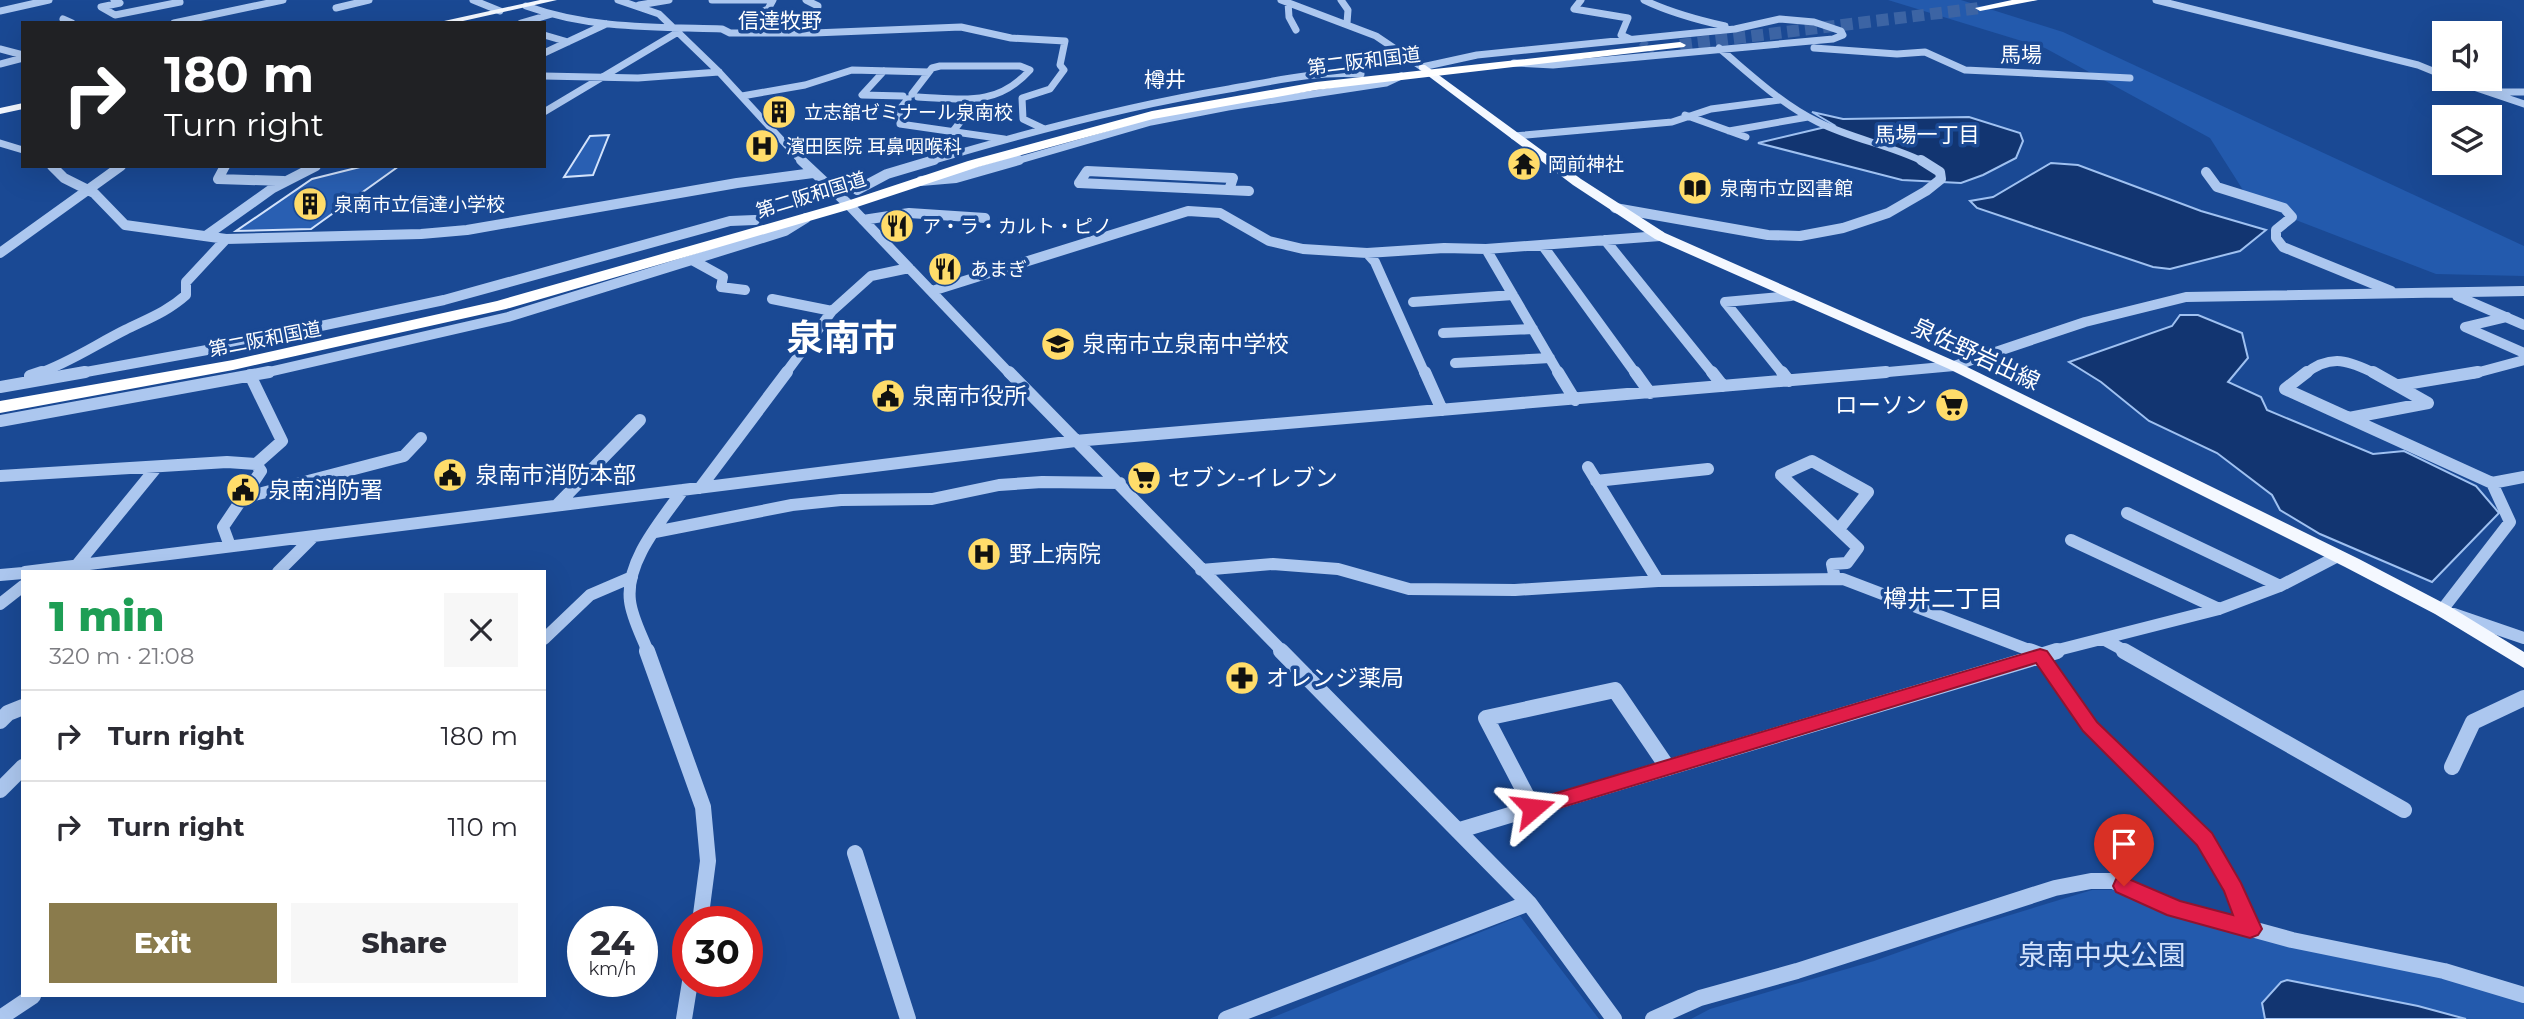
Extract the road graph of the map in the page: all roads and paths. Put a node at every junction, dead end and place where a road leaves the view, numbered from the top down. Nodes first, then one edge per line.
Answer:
1 (49, 0) edge
2 (114, 0) edge
3 (283, 0) edge
4 (369, 0) edge
5 (473, 0) edge
6 (553, 0) edge
7 (618, 0) edge
8 (670, 0) edge
9 (712, 0) edge
10 (770, 0) edge
11 (806, 0) edge
12 (1340, 0) edge
13 (1581, 0) edge
14 (1644, 0) edge
15 (2033, 0) edge
16 (2040, 0) edge
17 (2157, 0) edge
18 (178, 1) edge
19 (1285, 1) edge
20 (2020, 2) junction
21 (1982, 5) tunnel mouth
22 (526, 6) junction
23 (635, 6) junction
24 (189, 7) dead end
25 (336, 8) dead end
26 (0, 11) edge
27 (197, 11) dead end
28 (500, 11) junction
29 (552, 14) junction
30 (206, 16) junction
31 (63, 19) dead end
32 (68, 21) edge
33 (183, 21) edge
34 (449, 21) edge
35 (528, 21) edge
36 (741, 22) dead end
37 (1347, 23) junction
38 (606, 24) junction
39 (1735, 29) junction
40 (675, 30) junction
41 (1296, 30) dead end
42 (814, 33) junction
43 (546, 36) edge
44 (1632, 39) junction
45 (568, 42) junction
46 (1641, 42) tunnel mouth
47 (1765, 45) junction
48 (0, 48) edge
49 (1719, 48) junction
50 (546, 51) edge
51 (21, 56) edge
52 (21, 58) edge
53 (1513, 63) junction
54 (0, 64) edge
55 (1426, 70) junction
56 (884, 71) junction
57 (2432, 71) edge
58 (719, 72) junction
59 (929, 72) junction
60 (1361, 74) junction
61 (546, 76) edge
62 (600, 78) junction
63 (2130, 78) dead end
64 (2486, 92) joint
65 (2524, 92) edge
66 (742, 96) junction
67 (910, 97) junction
68 (978, 99) junction
69 (1780, 100) junction
70 (2524, 104) edge
71 (21, 106) edge
72 (0, 111) edge
73 (546, 111) edge
74 (1685, 115) junction
75 (1808, 117) junction
76 (1042, 128) junction
77 (954, 130) junction
78 (1729, 131) junction
79 (1514, 136) junction
80 (1746, 137) dead end
81 (1004, 139) junction
82 (0, 144) edge
83 (21, 149) edge
84 (54, 168) edge
85 (118, 168) edge
86 (224, 168) edge
87 (312, 168) edge
88 (2206, 172) dead end
89 (813, 173) junction
90 (1137, 174) junction
91 (284, 181) junction
92 (1132, 186) junction
93 (1197, 189) junction
94 (90, 190) junction
95 (857, 190) junction
96 (1229, 190) junction
97 (1249, 191) dead end
98 (843, 200) junction
99 (1615, 208) junction
100 (1196, 211) junction
101 (806, 217) junction
102 (985, 218) dead end
103 (755, 220) junction
104 (863, 220) junction
105 (207, 235) junction
106 (1660, 236) junction
107 (226, 239) junction
108 (1605, 240) junction
109 (1543, 246) junction
110 (1486, 249) junction
111 (0, 253) edge
112 (1367, 253) junction
113 (694, 261) junction
114 (909, 268) junction
115 (745, 290) dead end
116 (932, 291) junction
117 (2524, 291) edge
118 (2398, 294) junction
119 (2454, 294) junction
120 (1513, 295) junction
121 (1791, 296) junction
122 (772, 299) dead end
123 (1413, 302) dead end
124 (832, 311) junction
125 (2507, 317) junction
126 (2524, 325) edge
127 (1533, 329) junction
128 (1443, 333) dead end
129 (2524, 353) edge
130 (1550, 358) junction
131 (2524, 360) edge
132 (1455, 363) dead end
133 (1954, 366) junction
134 (250, 375) junction
135 (1789, 381) junction
136 (22, 383) junction
137 (2400, 385) junction
138 (1724, 386) junction
139 (0, 387) edge
140 (1650, 393) junction
141 (0, 398) edge
142 (1575, 400) junction
143 (0, 407) edge
144 (1442, 410) junction
145 (2348, 418) junction
146 (640, 420) dead end
147 (0, 421) edge
148 (421, 438) dead end
149 (1075, 441) junction
150 (256, 464) junction
151 (1588, 467) dead end
152 (156, 468) junction
153 (1708, 469) dead end
154 (0, 476) edge
155 (2524, 477) edge
156 (1596, 481) junction
157 (1120, 483) junction
158 (2492, 483) junction
159 (699, 488) junction
160 (683, 490) junction
161 (243, 498) junction
162 (557, 505) junction
163 (2127, 513) dead end
164 (2524, 519) edge
165 (2510, 522) junction
166 (1839, 530) junction
167 (655, 532) junction
168 (314, 536) junction
169 (2071, 540) dead end
170 (230, 546) junction
171 (2338, 556) junction
172 (76, 566) junction
173 (49, 570) edge
174 (280, 570) edge
175 (1201, 570) junction
176 (21, 572) edge
177 (0, 575) edge
178 (632, 577) junction
179 (1835, 579) junction
180 (1658, 581) junction
181 (2280, 586) junction
182 (21, 588) edge
183 (0, 604) edge
184 (2219, 609) junction
185 (2442, 610) junction
186 (546, 637) edge
187 (2524, 638) edge
188 (2103, 639) junction
189 (2040, 655) junction
190 (2524, 661) edge
191 (2524, 698) edge
192 (21, 708) edge
193 (0, 721) edge
194 (2452, 767) dead end
195 (1668, 768) junction
196 (21, 769) edge
197 (0, 790) edge
198 (1533, 808) junction
199 (2404, 810) dead end
200 (1460, 830) junction
201 (855, 853) dead end
202 (1529, 903) junction
203 (702, 906) edge
204 (2250, 929) junction
205 (2524, 995) edge
206 (32, 997) edge
207 (688, 997) edge
208 (0, 1018) edge
209 (684, 1019) edge
210 (908, 1019) edge
211 (1226, 1019) edge
212 (1614, 1019) edge
213 (1653, 1019) edge

1 - 26 street
2 - 18 street
3 - 30 street
4 - 25 street
5 - 28 street
6 - 22 main road
7 - 23 street
8 - 23 street
9 - 10 street
10 - 36 street
11 - 42 street
12 - 37 street
13 - 44 street
14 - 39 street
15 - 20 highway
16 - 20 street
17 - 57 street
18 - 24 street
19 - 37 street
19 - 41 street
20 - 21 highway
22 - 28 main road
22 - 29 street
23 - 40 street
27 - 30 street
28 - 34 main road
29 - 35 street
29 - 38 street
30 - 33 street
31 - 32 street
37 - 55 street
38 - 40 street
38 - 45 street
39 - 44 street
39 - 47 street
40 - 42 street
40 - 58 street
40 - 62 street
42 - 76 street
43 - 45 street
44 - 46 street
44 - 55 street
45 - 50 street
47 - 49 street
47 - 63 street
48 - 51 street
49 - 53 street
49 - 69 street
52 - 54 street
53 - 55 highway, 第二阪和国道
53 - 55 highway, 第二阪和国道
55 - 60 highway, 第二阪和国道
55 - 79 main road, 泉佐野岩出線
55 - 98 highway, 第二阪和国道
56 - 59 street
56 - 66 street
56 - 67 street
58 - 62 street
58 - 66 street
59 - 67 street
59 - 68 street
60 - 76 street
60 - 95 highway, 第二阪和国道
61 - 62 street
62 - 73 street
64 - 65 street
64 - 70 street
66 - 89 street
67 - 68 street
67 - 77 street
68 - 77 street
69 - 74 street
69 - 75 street
71 - 72 main road
74 - 78 street
74 - 79 street
75 - 78 street
75 - 99 street
76 - 81 street
77 - 81 street
78 - 80 street
79 - 99 main road, 泉佐野岩出線
81 - 95 street
82 - 83 street
84 - 94 street
85 - 94 street
86 - 91 street
87 - 91 street
88 - 118 street
89 - 98 street
89 - 107 street
90 - 92 street
90 - 92 street
90 - 96 street
91 - 105 street
92 - 93 street
93 - 96 street
93 - 100 street
94 - 105 street
94 - 111 street
95 - 98 highway, 第二阪和国道
96 - 97 street
98 - 101 highway, 第二阪和国道
98 - 103 highway, 第二阪和国道
98 - 104 street
99 - 106 main road, 泉佐野岩出線
100 - 112 street
100 - 116 street
101 - 113 street
101 - 143 highway, 第二阪和国道
102 - 104 street
103 - 136 street
103 - 141 highway, 第二阪和国道
104 - 114 street
105 - 107 street
106 - 108 street
106 - 121 main road, 泉佐野岩出線
107 - 136 street
108 - 109 street
108 - 138 street
109 - 110 street
109 - 140 street
110 - 112 street
110 - 120 street
112 - 144 street
113 - 115 street
113 - 134 street
114 - 116 street
114 - 124 street
116 - 149 street
117 - 119 street
118 - 119 street
118 - 133 street
119 - 125 street
120 - 123 street
120 - 127 street
121 - 133 main road, 泉佐野岩出線
121 - 135 street
122 - 124 street
124 - 159 street
125 - 126 street
125 - 129 street
127 - 128 street
127 - 130 street
130 - 132 street
130 - 142 street
131 - 137 street
133 - 135 street
133 - 171 main road, 泉佐野岩出線
134 - 147 street
134 - 150 street
135 - 138 street
136 - 139 street
137 - 145 street
137 - 145 street
138 - 140 street
140 - 142 street
142 - 144 street
144 - 149 street
145 - 158 street
146 - 162 street
148 - 161 street
149 - 157 street
149 - 159 street
150 - 152 street
150 - 161 street
151 - 156 street
152 - 154 street
152 - 172 street
153 - 156 street
155 - 158 street
156 - 180 street
157 - 167 street
157 - 175 street
158 - 165 street
159 - 160 street
160 - 162 street
160 - 167 street
161 - 170 street
162 - 168 street
163 - 181 street
164 - 165 street
165 - 185 street
166 - 166 street
166 - 179 street
167 - 178 street
168 - 170 street
168 - 174 street
169 - 184 street
170 - 172 street
171 - 181 street
171 - 185 main road, 泉佐野岩出線
172 - 173 street
175 - 180 street
175 - 200 street
176 - 177 street
178 - 186 street
178 - 203 street
179 - 180 street
179 - 189 street
181 - 184 street
182 - 183 street
184 - 188 street
185 - 187 street
185 - 190 main road, 泉佐野岩出線
188 - 189 street
188 - 199 street
189 - 195 street
189 - 204 street
191 - 194 street
192 - 193 street
195 - 198 street
195 - 198 street
196 - 197 street
198 - 200 street
200 - 202 street
201 - 210 street
202 - 211 street
202 - 212 street
204 - 205 street
204 - 213 street
206 - 208 street
207 - 209 street

